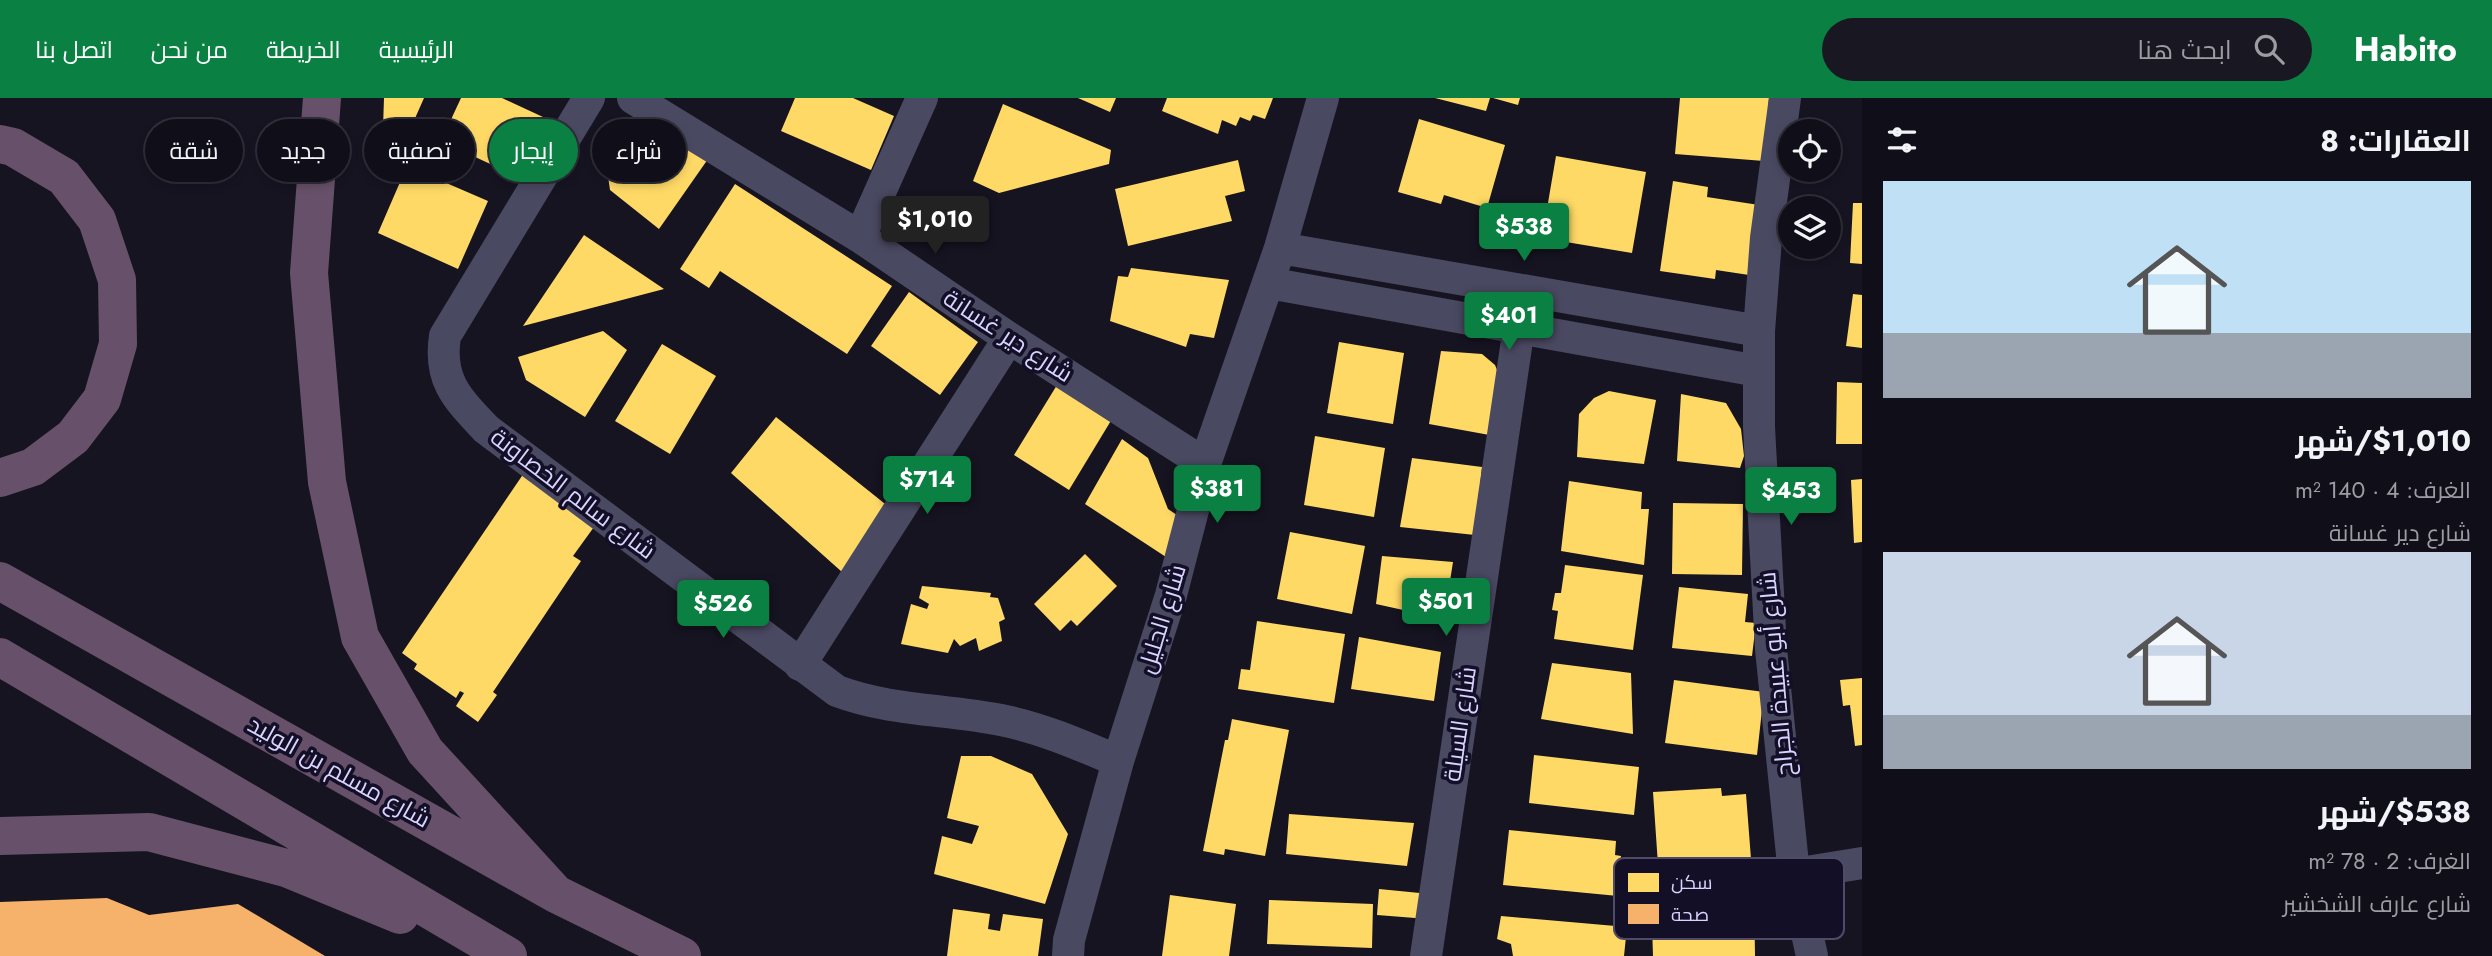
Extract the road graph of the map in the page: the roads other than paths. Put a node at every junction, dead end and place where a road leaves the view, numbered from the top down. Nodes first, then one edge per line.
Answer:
1 (322, 98) edge
2 (589, 98) edge
3 (633, 98) edge
4 (922, 98) edge
5 (1323, 98) edge
6 (1786, 98) edge
7 (0, 144) edge
8 (860, 237) junction
9 (1280, 248) junction
10 (1268, 283) junction
11 (1519, 327) junction
12 (1759, 331) junction
13 (1009, 338) junction
14 (1758, 371) junction
15 (1205, 464) junction
16 (0, 478) edge
17 (0, 581) edge
18 (0, 657) edge
19 (800, 665) junction
20 (1118, 761) junction
21 (0, 836) edge
22 (1792, 858) edge
23 (1862, 863) edge
24 (1844, 866) edge
25 (556, 894) junction
26 (1065, 951) edge
27 (500, 956) edge
28 (508, 956) edge
29 (682, 956) edge
30 (1426, 956) edge

1 - 25 highway
2 - 19 street, شارع سالم الخصاونة
3 - 8 street, شارع دير غسانة
4 - 8 street
5 - 9 street, شارع الجليل
6 - 12 street, شارع أبو عبيدة الجراح
7 - 16 highway
8 - 13 street, شارع دير غسانة
9 - 10 street, شارع الجليل
9 - 12 street
10 - 11 street
10 - 15 street, شارع الجليل
11 - 14 street
11 - 30 street, شارع السيلة
12 - 14 street, شارع أبو عبيدة الجراح
13 - 15 street, شارع دير غسانة
13 - 19 street
14 - 22 street, شارع أبو عبيدة الجراح
15 - 20 street, شارع الجليل
17 - 25 highway, شارع مسلم بن الوليد
18 - 28 highway
19 - 20 street, شارع سالم الخصاونة
20 - 26 street, شارع الجليل
21 - 27 highway
23 - 24 street
25 - 29 highway, شارع مسلم بن الوليد

